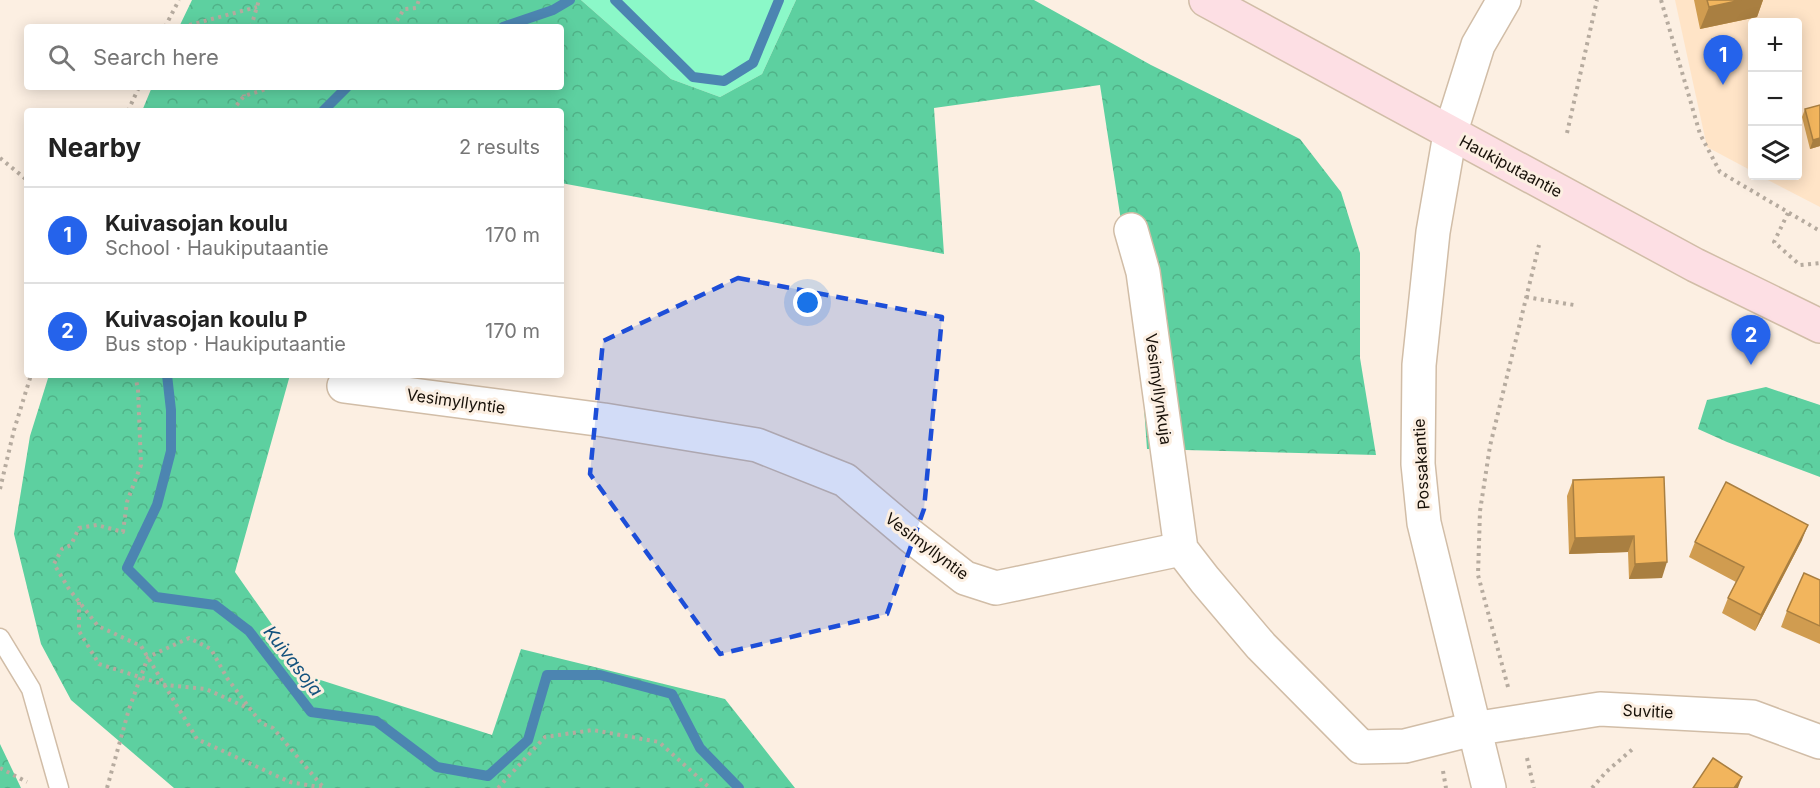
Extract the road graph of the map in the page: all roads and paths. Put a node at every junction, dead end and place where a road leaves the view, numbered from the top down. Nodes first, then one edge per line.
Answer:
1 (179, 0) edge
2 (259, 0) edge
3 (419, 0) edge
4 (1206, 0) edge
5 (1504, 0) edge
6 (1597, 0) edge
7 (1661, 0) edge
8 (257, 8) junction
9 (167, 24) edge
10 (194, 24) edge
11 (252, 24) edge
12 (395, 24) edge
13 (138, 90) edge
14 (243, 90) edge
15 (263, 90) edge
16 (244, 96) junction
17 (129, 108) edge
18 (234, 108) edge
19 (1567, 133) dead end
20 (1450, 134) junction
21 (0, 158) edge
22 (24, 178) edge
23 (1788, 213) junction
24 (1131, 230) dead end
25 (1820, 231) edge
26 (1539, 245) dead end
27 (1820, 263) edge
28 (1526, 297) junction
29 (1574, 305) dead end
30 (1820, 326) edge
31 (30, 378) edge
32 (136, 378) edge
33 (344, 386) dead end
34 (0, 489) edge
35 (1180, 549) junction
36 (79, 602) junction
37 (0, 638) edge
38 (1496, 646) dead end
39 (148, 657) junction
40 (141, 678) junction
41 (165, 685) junction
42 (252, 710) junction
43 (1473, 729) junction
44 (1820, 742) edge
45 (0, 768) edge
46 (29, 783) dead end
47 (58, 788) edge
48 (107, 788) edge
49 (324, 788) edge
50 (498, 788) edge
51 (710, 788) edge
52 (1489, 788) edge

1 - 9 path
2 - 8 path
3 - 12 path
4 - 20 main road, Haukiputaantie
5 - 20 street, Possakantie
6 - 19 path
7 - 23 path
8 - 10 path
8 - 11 path
13 - 17 path
14 - 16 path
15 - 16 path
16 - 18 path
20 - 30 main road, Haukiputaantie
20 - 43 street, Possakantie
21 - 22 path
23 - 25 path
23 - 27 path
24 - 35 street, Vesimyllynkuja
26 - 28 path
28 - 29 path
28 - 38 path
31 - 34 path
32 - 36 path
33 - 35 street, Vesimyllyntie
35 - 43 street
36 - 39 path
36 - 40 path
37 - 47 lane
39 - 40 path
39 - 41 path
39 - 42 path
40 - 41 path
40 - 48 path
41 - 42 path
41 - 49 path
42 - 49 path
43 - 44 street, Suvitie
43 - 52 street, Possakantie
45 - 46 path
50 - 51 path

